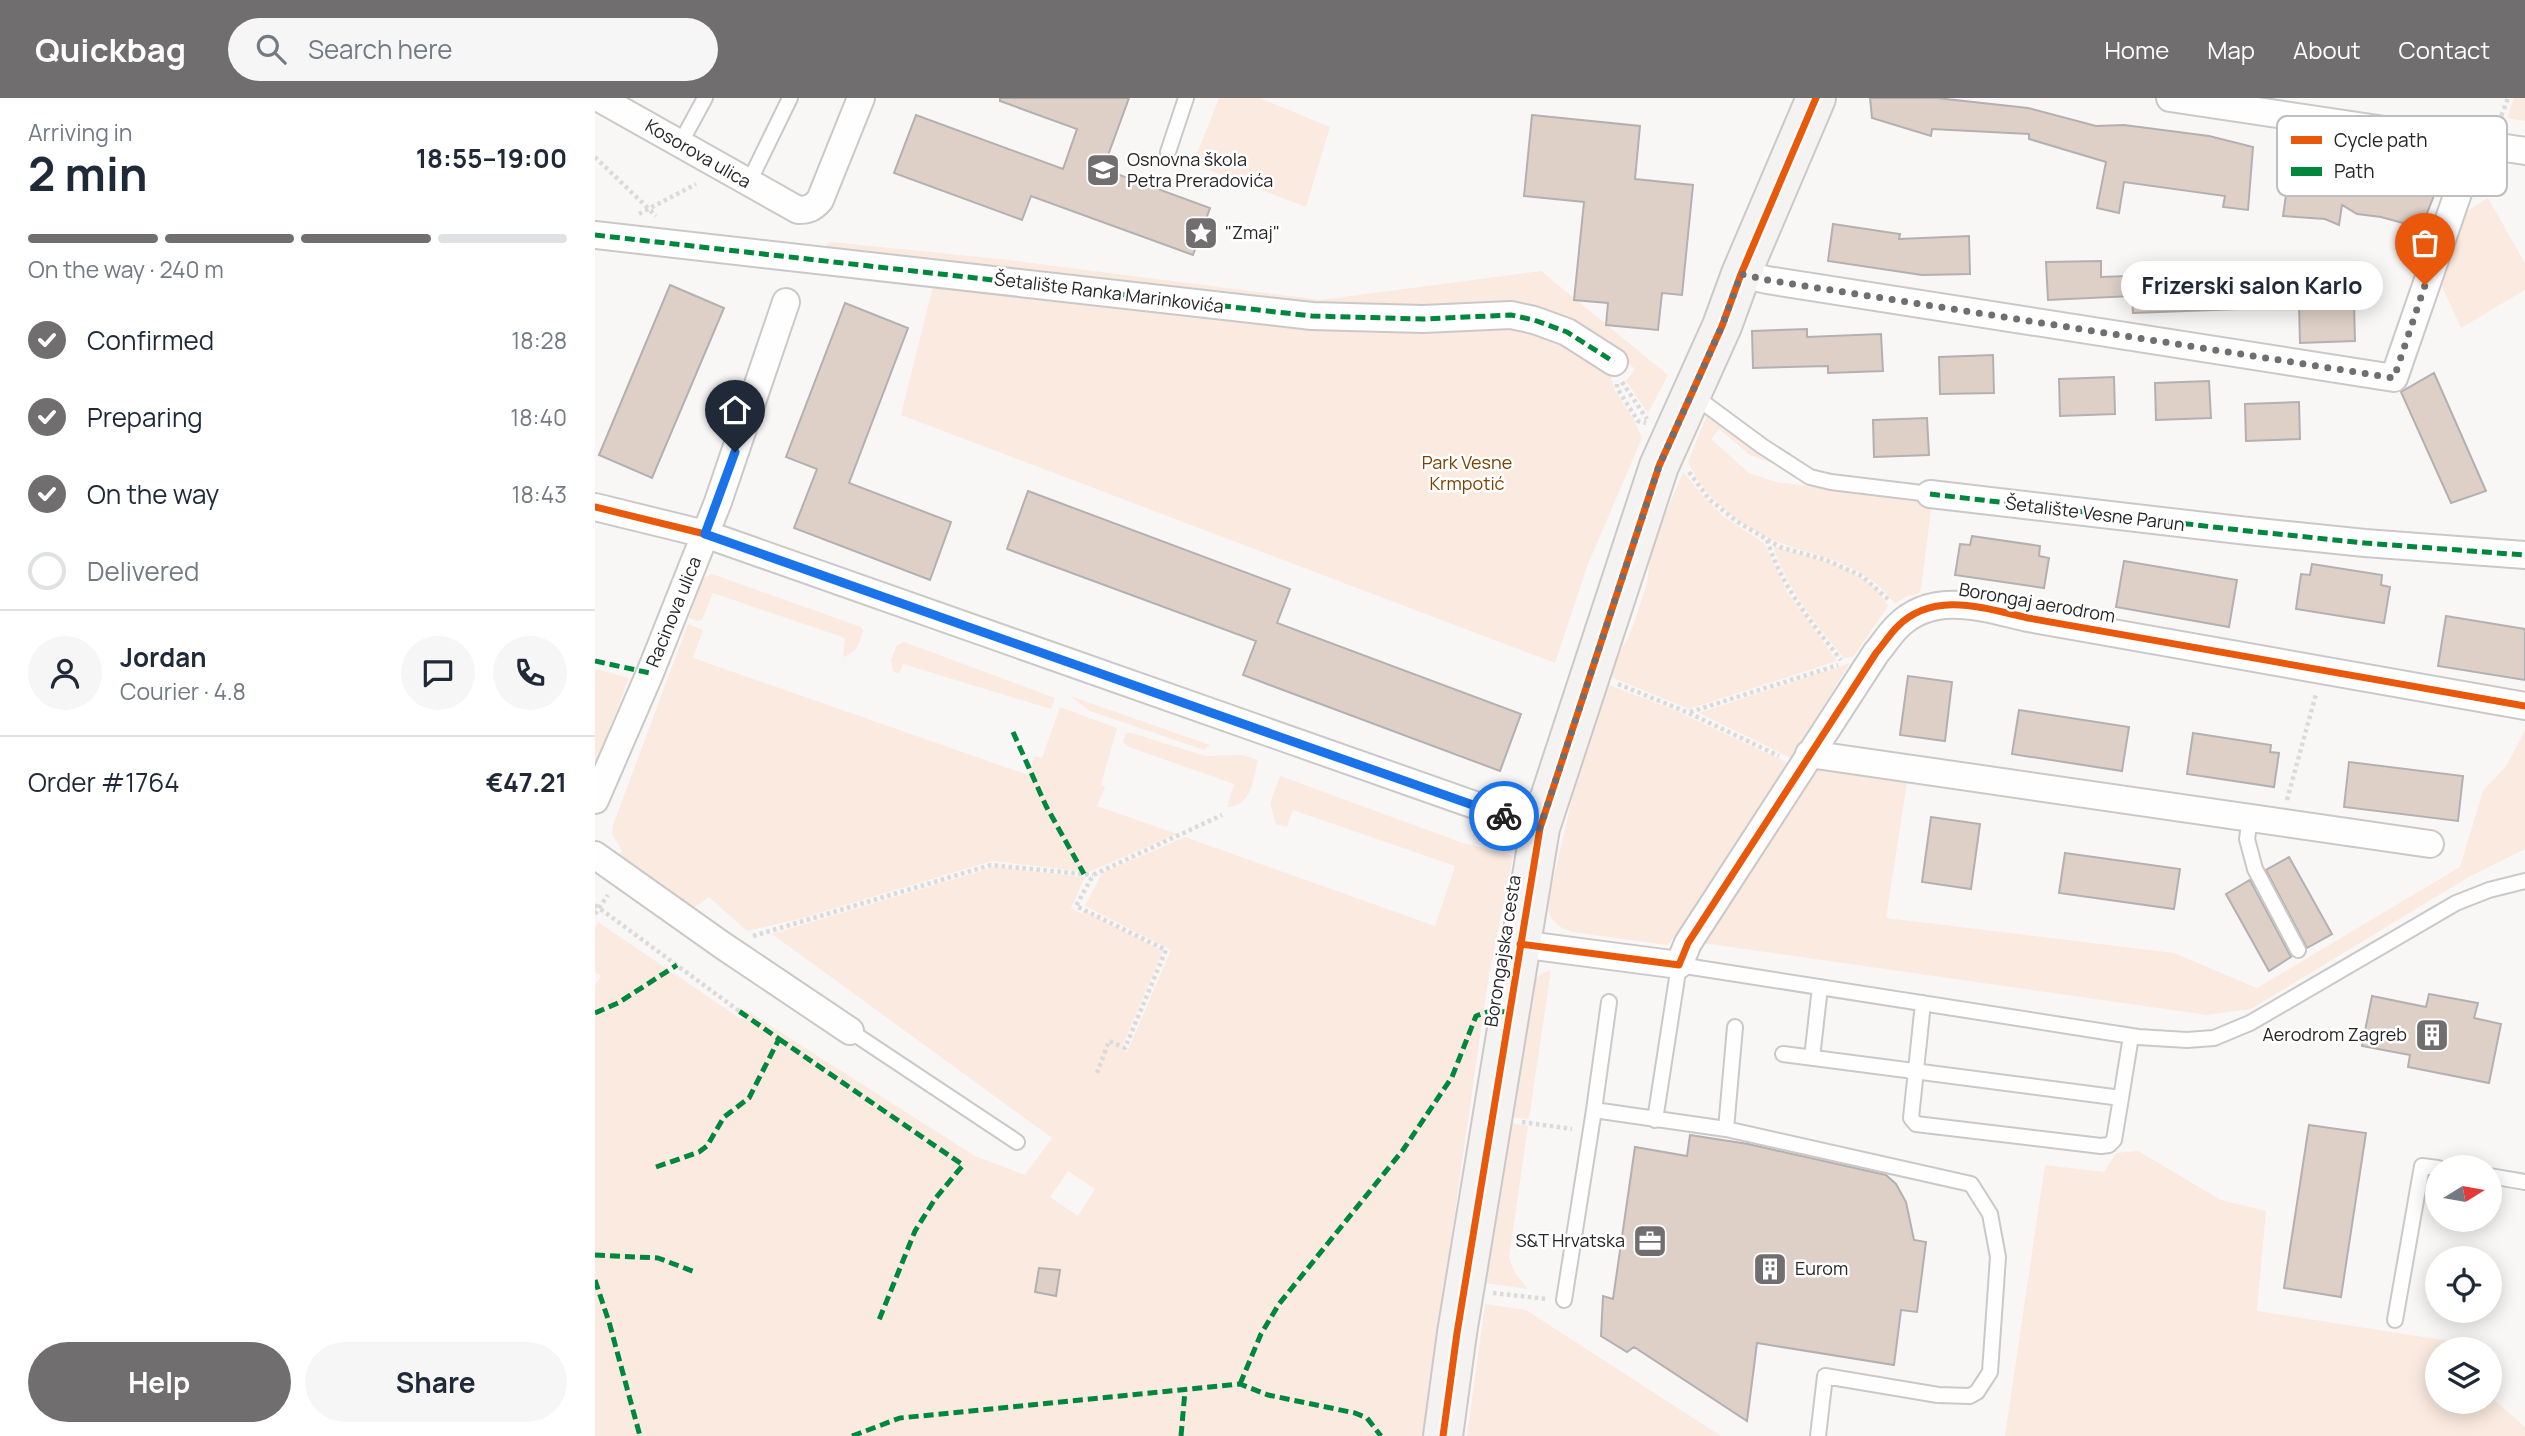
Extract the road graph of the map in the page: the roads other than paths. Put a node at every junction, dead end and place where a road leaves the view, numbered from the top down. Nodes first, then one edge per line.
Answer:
1 (705, 98) edge
2 (790, 98) edge
3 (861, 98) edge
4 (1186, 98) edge
5 (1817, 98) edge
6 (2170, 98) edge
7 (614, 101) edge
8 (2289, 116) edge
9 (680, 144) junction
10 (2507, 148) edge
11 (2525, 151) edge
12 (1168, 152) dead end
13 (748, 184) junction
14 (2457, 196) edge
15 (598, 235) edge
16 (1741, 274) junction
17 (786, 302) dead end
18 (1619, 373) road end
19 (1691, 393) junction
20 (1930, 494) joint
21 (595, 507) edge
22 (705, 534) junction
23 (2525, 555) edge
24 (2525, 706) edge
25 (1804, 761) junction
26 (595, 800) edge
27 (2250, 818) junction
28 (1540, 828) junction
29 (2430, 844) dead end
30 (595, 855) edge
31 (2525, 881) edge
32 (1520, 944) junction
33 (2298, 950) dead end
34 (1679, 965) junction
35 (1819, 987) junction
36 (1609, 1002) dead end
37 (1923, 1003) junction
38 (1735, 1027) dead end
39 (850, 1031) joint
40 (2131, 1036) junction
41 (1783, 1054) dead end
42 (1812, 1058) junction
43 (1916, 1071) junction
44 (2121, 1098) junction
45 (1594, 1110) junction
46 (1655, 1120) junction
47 (1726, 1129) junction
48 (1017, 1142) dead end
49 (2425, 1166) edge
50 (2503, 1178) edge
51 (2525, 1182) edge
52 (1564, 1300) road end
53 (2395, 1320) dead end
54 (1443, 1436) edge
55 (1818, 1436) edge

1 - 9 lane
2 - 13 lane
3 - 13 street, Kosorova ulica
4 - 12 lane
5 - 16 street, Borongajska cesta
6 - 8 street
7 - 9 street, Kosorova ulica
9 - 13 street, Kosorova ulica
10 - 11 street
14 - 16 street
15 - 18 street, Šetalište Ranka Marinkovića
16 - 19 street, Borongajska cesta
17 - 22 street, Racinova ulica
19 - 20 lane, Šetalište Vesne Parun
19 - 28 street, Borongajska cesta
20 - 23 street, Šetalište Vesne Parun
21 - 22 street
22 - 26 street, Racinova ulica
22 - 28 street
24 - 25 street, Borongaj aerodrom
25 - 27 street
25 - 34 street, Borongaj aerodrom
27 - 29 street
27 - 33 lane
28 - 32 street, Borongajska cesta
30 - 39 street
31 - 40 lane
32 - 34 street
32 - 54 street, Borongajska cesta
34 - 35 lane
34 - 46 lane
35 - 37 lane
35 - 42 lane
36 - 45 lane
37 - 40 lane
37 - 43 lane
38 - 47 lane
39 - 48 lane
40 - 44 lane
41 - 42 lane
42 - 43 lane
43 - 44 lane
43 - 44 lane
45 - 46 lane
45 - 52 lane
46 - 47 lane
47 - 55 lane
49 - 53 lane
50 - 51 lane

